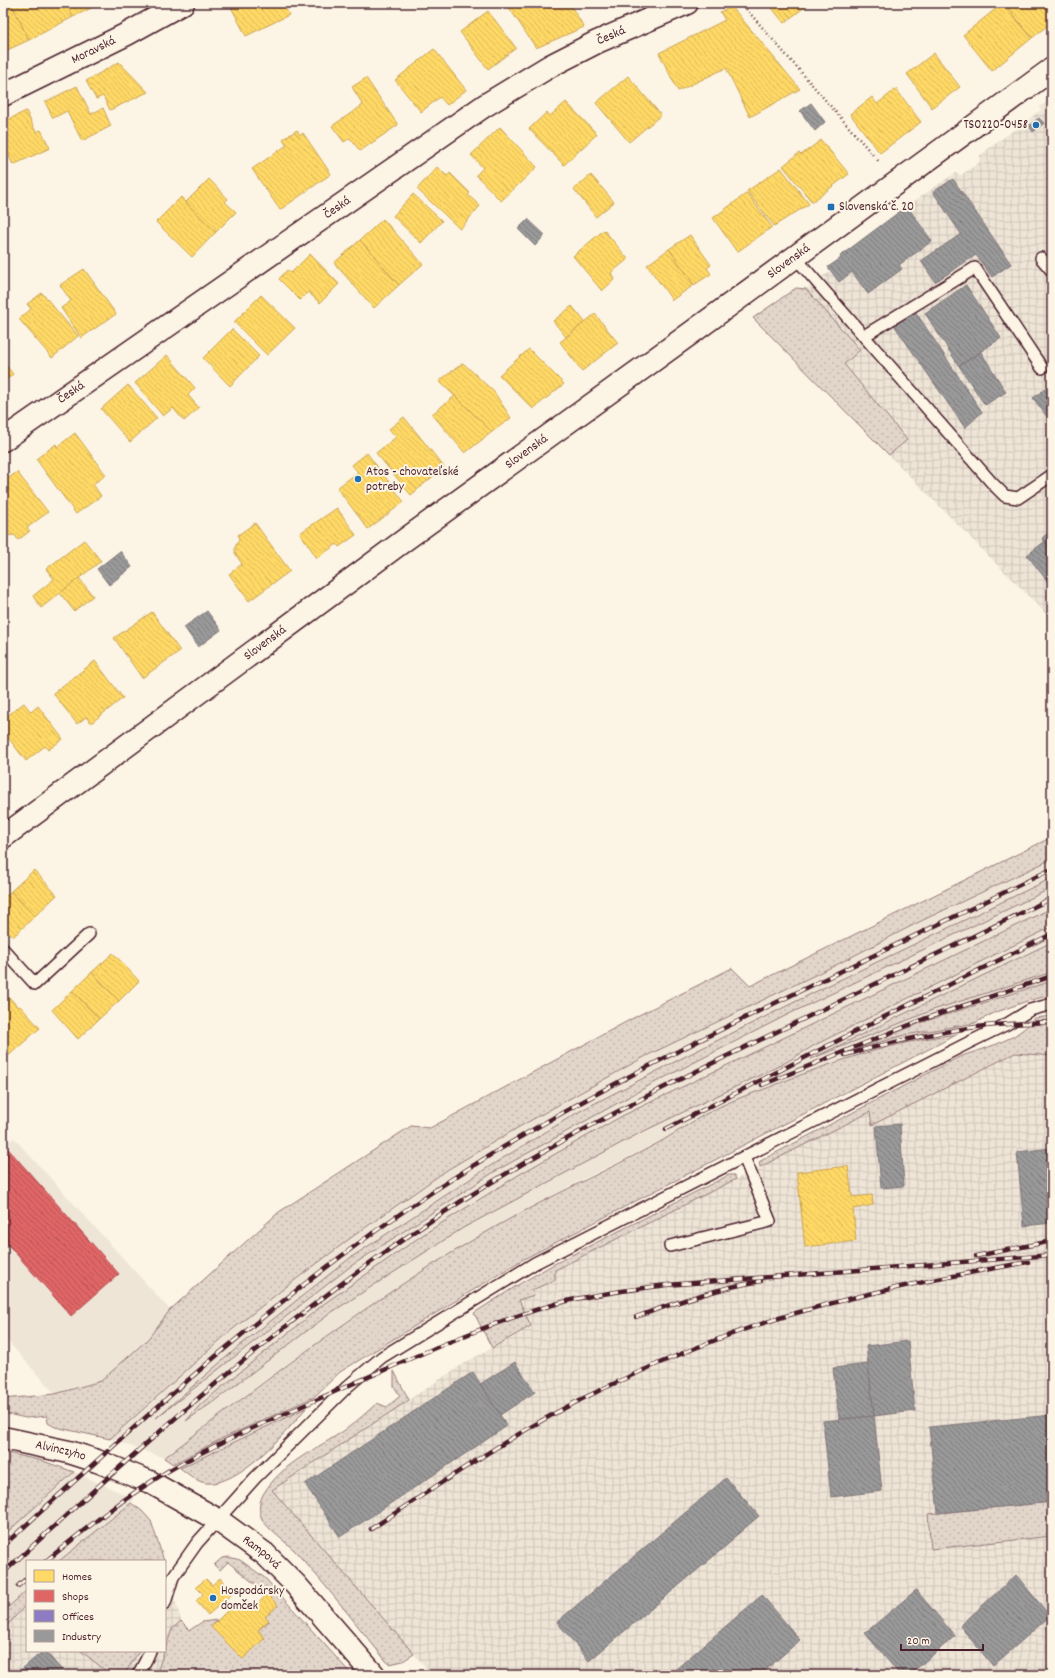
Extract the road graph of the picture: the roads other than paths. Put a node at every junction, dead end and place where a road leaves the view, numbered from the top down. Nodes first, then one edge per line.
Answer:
1 (184, 3) edge
2 (687, 3) edge
3 (1052, 69) edge
4 (3, 95) edge
5 (794, 256) junction
6 (1041, 258) dead end
7 (1052, 271) edge
8 (864, 336) junction
9 (1042, 368) dead end
10 (3, 440) edge
11 (1052, 475) edge
12 (3, 837) edge
13 (89, 934) dead end
14 (3, 949) edge
15 (1052, 1004) edge
16 (744, 1157) junction
17 (670, 1246) dead end
18 (3, 1438) edge
19 (118, 1469) joint
20 (218, 1520) junction
21 (166, 1600) edge
22 (150, 1652) edge
23 (138, 1675) edge
24 (374, 1675) edge

1 - 4 street, Moravská
2 - 10 street, Česká
3 - 5 street, Slovenská
5 - 8 lane
5 - 12 street, Slovenská
6 - 7 lane
8 - 9 lane
8 - 11 lane
13 - 14 lane
15 - 16 lane
16 - 17 lane
16 - 20 lane
18 - 19 street, Alvinczyho
19 - 20 street, Rampová
20 - 21 lane
20 - 24 street, Rampová
22 - 23 lane

